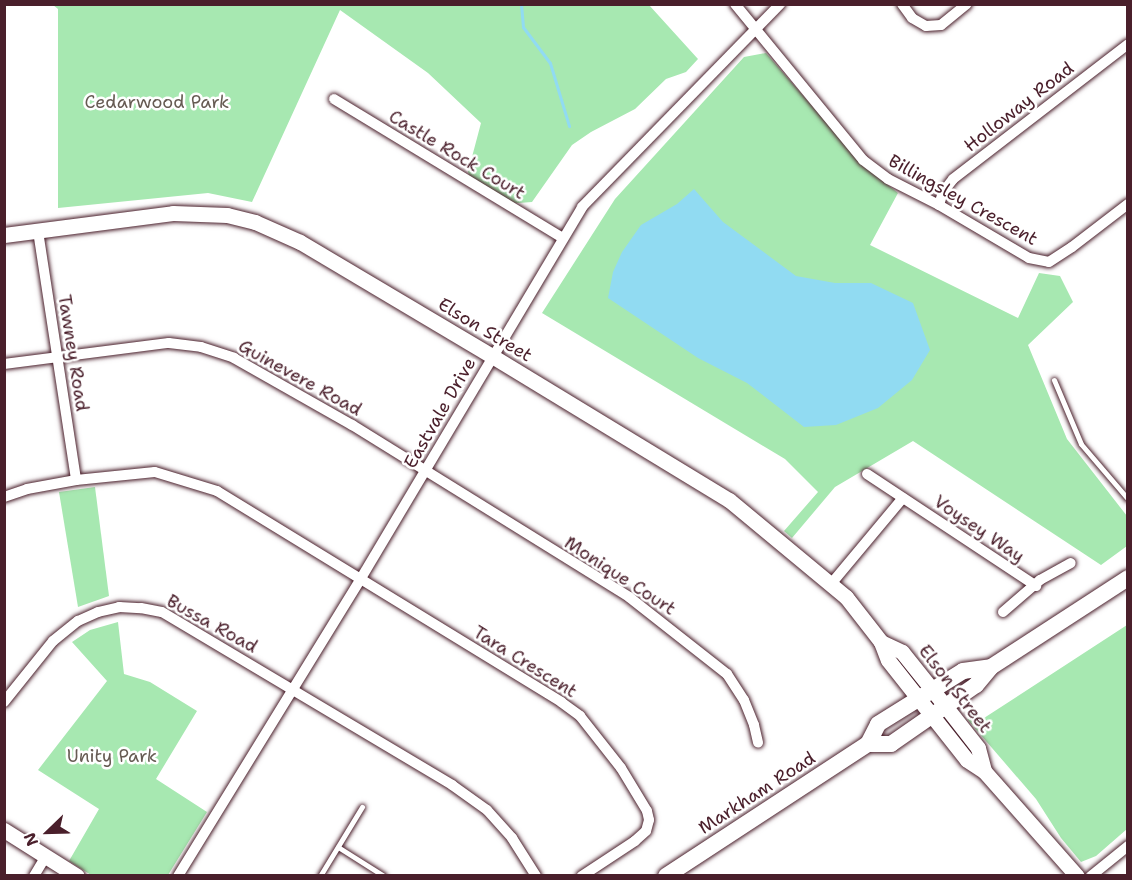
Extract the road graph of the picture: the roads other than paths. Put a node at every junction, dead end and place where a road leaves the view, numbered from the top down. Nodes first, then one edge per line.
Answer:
1 (735, 4) edge
2 (780, 4) edge
3 (902, 4) edge
4 (967, 4) edge
5 (756, 29) junction
6 (1128, 44) edge
7 (334, 99) dead end
8 (1128, 204) edge
9 (939, 205) junction
10 (38, 231) junction
11 (4, 235) edge
12 (563, 238) junction
13 (492, 356) junction
14 (58, 358) junction
15 (4, 364) edge
16 (1054, 380) dead end
17 (426, 471) junction
18 (867, 474) dead end
19 (76, 480) junction
20 (4, 497) edge
21 (903, 498) junction
22 (1128, 500) edge
23 (1071, 563) dead end
24 (1128, 578) edge
25 (360, 580) junction
26 (831, 585) junction
27 (1036, 586) junction
28 (1003, 612) dead end
29 (991, 667) junction
30 (292, 690) junction
31 (925, 694) junction
32 (4, 702) edge
33 (939, 712) junction
34 (758, 743) dead end
35 (868, 744) junction
36 (362, 807) dead end
37 (4, 830) edge
38 (1128, 846) edge
39 (338, 847) junction
40 (46, 856) junction
41 (34, 876) edge
42 (77, 876) edge
43 (178, 876) edge
44 (320, 876) edge
45 (384, 876) edge
46 (536, 876) edge
47 (582, 876) edge
48 (666, 876) edge
49 (1077, 876) edge
50 (1091, 876) edge

1 - 5 street, Billingsley Crescent
2 - 5 street, Eastvale Drive
3 - 4 street
5 - 9 street, Billingsley Crescent
5 - 12 street, Eastvale Drive
6 - 9 street, Holloway Road
7 - 12 street, Castle Rock Court
8 - 9 street, Billingsley Crescent
10 - 11 street, Elson Street
10 - 13 street, Elson Street
10 - 14 street, Tawney Road
12 - 13 street, Eastvale Drive
13 - 17 street, Eastvale Drive
13 - 26 street, Elson Street
14 - 15 street, Guinevere Road
14 - 17 street, Guinevere Road
14 - 19 street, Tawney Road
16 - 22 lane
17 - 25 street, Eastvale Drive
17 - 34 street, Monique Court
18 - 21 street, Voysey Way
19 - 20 street
19 - 25 street
21 - 26 street
21 - 27 street, Voysey Way
23 - 27 street
24 - 29 main road, Markham Road
25 - 30 street, Eastvale Drive
25 - 47 street, Tara Crescent
26 - 31 street, Elson Street
27 - 28 street
29 - 31 main road, Markham Road
29 - 33 main road, Markham Road
30 - 32 street, Bussa Road
30 - 43 street, Eastvale Drive
30 - 46 street
31 - 33 street, Elson Street
31 - 35 main road, Markham Road
33 - 35 main road, Markham Road
33 - 49 street, Elson Street
35 - 48 main road, Markham Road
36 - 39 lane
37 - 40 street
38 - 50 street
39 - 44 lane
39 - 45 lane
40 - 41 street
40 - 42 street

